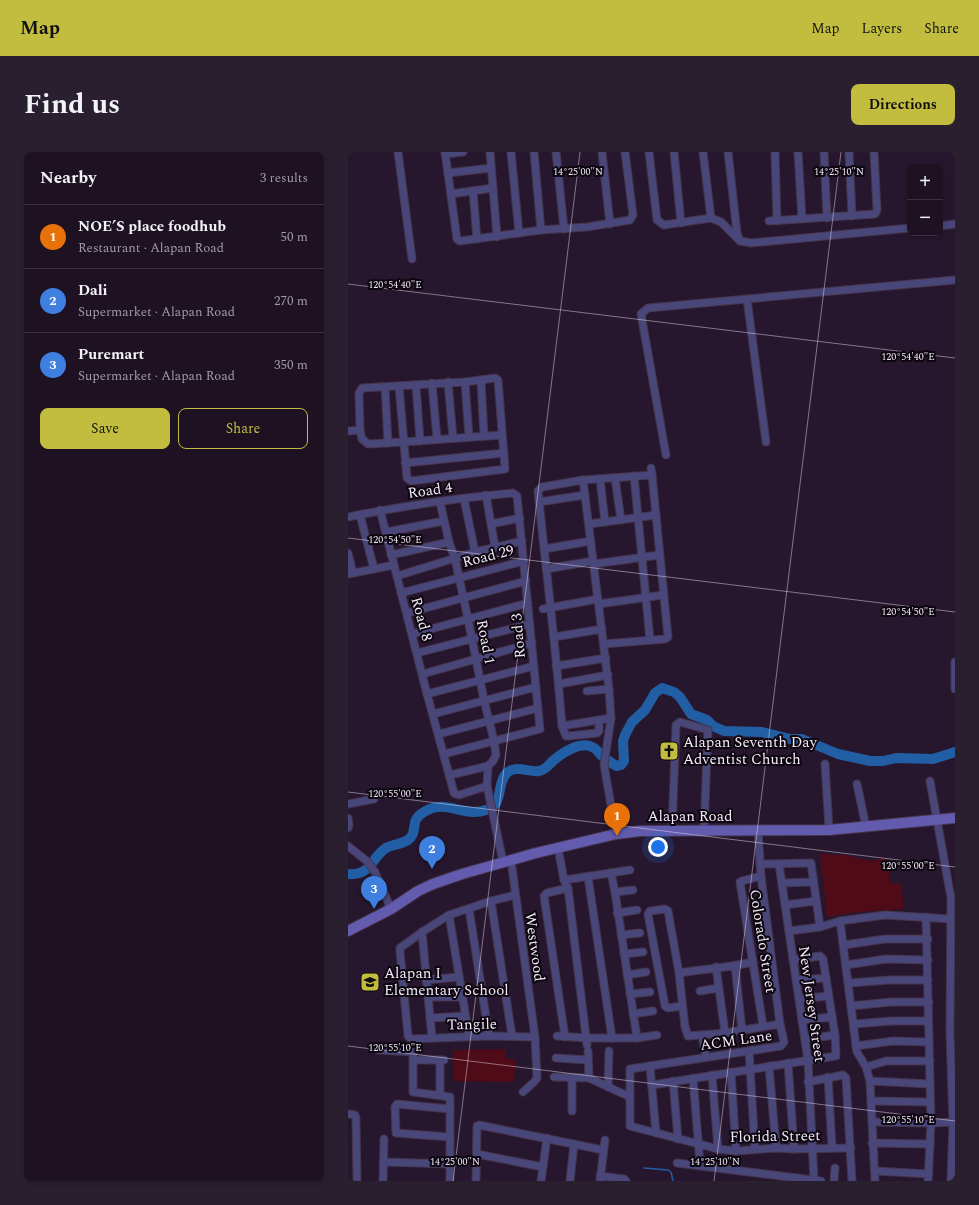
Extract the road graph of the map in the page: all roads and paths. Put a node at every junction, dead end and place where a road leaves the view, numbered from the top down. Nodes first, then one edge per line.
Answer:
1 (398, 152) edge
2 (463, 152) edge
3 (490, 152) edge
4 (511, 152) edge
5 (534, 152) edge
6 (556, 152) edge
7 (602, 152) edge
8 (625, 152) edge
9 (649, 152) edge
10 (674, 152) edge
11 (703, 152) edge
12 (728, 152) edge
13 (775, 152) edge
14 (798, 152) edge
15 (824, 152) edge
16 (849, 152) edge
17 (874, 152) edge
18 (445, 153) edge
19 (491, 168) junction
20 (448, 173) junction
21 (493, 188) junction
22 (472, 191) junction
23 (451, 194) junction
24 (852, 216) junction
25 (712, 218) junction
26 (827, 218) junction
27 (802, 219) junction
28 (769, 221) dead end
29 (777, 221) junction
30 (681, 222) junction
31 (610, 224) junction
32 (955, 224) edge
33 (943, 226) edge
34 (907, 228) edge
35 (564, 229) junction
36 (541, 230) junction
37 (519, 233) junction
38 (497, 237) junction
39 (477, 240) junction
40 (740, 242) junction
41 (412, 259) dead end
42 (955, 280) edge
43 (747, 299) junction
44 (481, 380) junction
45 (448, 382) junction
46 (465, 382) junction
47 (432, 384) junction
48 (416, 385) junction
49 (399, 386) junction
50 (384, 387) junction
51 (360, 430) junction
52 (348, 431) edge
53 (502, 435) junction
54 (484, 436) junction
55 (469, 437) junction
56 (453, 438) junction
57 (437, 439) junction
58 (420, 441) junction
59 (404, 442) junction
60 (766, 442) dead end
61 (388, 443) junction
62 (504, 453) junction
63 (666, 455) dead end
64 (405, 463) junction
65 (634, 476) junction
66 (615, 478) junction
67 (600, 479) junction
68 (583, 480) junction
69 (516, 494) joint
70 (486, 495) junction
71 (585, 495) junction
72 (464, 498) junction
73 (440, 502) junction
74 (539, 502) junction
75 (380, 510) junction
76 (360, 515) junction
77 (656, 515) junction
78 (348, 517) edge
79 (638, 517) junction
80 (520, 518) junction
81 (621, 520) junction
82 (444, 521) junction
83 (605, 522) junction
84 (491, 524) junction
85 (589, 524) junction
86 (386, 532) junction
87 (522, 541) junction
88 (449, 542) junction
89 (591, 542) junction
90 (495, 547) junction
91 (544, 549) junction
92 (475, 552) junction
93 (348, 553) edge
94 (392, 555) junction
95 (659, 555) junction
96 (642, 557) junction
97 (455, 559) junction
98 (524, 561) junction
99 (593, 562) junction
100 (394, 565) junction
101 (374, 569) junction
102 (546, 569) junction
103 (350, 573) edge
104 (397, 576) junction
105 (458, 577) junction
106 (526, 581) junction
107 (402, 593) junction
108 (663, 595) junction
109 (646, 597) junction
110 (463, 598) junction
111 (598, 602) junction
112 (528, 603) junction
113 (547, 608) junction
114 (407, 612) junction
115 (468, 619) junction
116 (530, 624) junction
117 (602, 629) junction
118 (412, 634) junction
119 (554, 637) junction
120 (472, 638) junction
121 (650, 640) junction
122 (532, 643) junction
123 (604, 644) junction
124 (417, 653) junction
125 (606, 658) junction
126 (475, 659) junction
127 (955, 662) edge
128 (534, 666) junction
129 (556, 666) junction
130 (423, 674) junction
131 (608, 675) junction
132 (480, 680) junction
133 (559, 684) junction
134 (536, 687) junction
135 (609, 689) junction
136 (955, 689) edge
137 (587, 691) dead end
138 (427, 694) junction
139 (484, 700) junction
140 (538, 708) junction
141 (433, 714) junction
142 (611, 718) junction
143 (489, 720) junction
144 (599, 721) junction
145 (562, 726) junction
146 (439, 734) junction
147 (494, 740) junction
148 (444, 754) junction
149 (825, 764) dead end
150 (488, 766) junction
151 (450, 775) junction
152 (930, 781) dead end
153 (858, 784) dead end
154 (487, 786) junction
155 (374, 799) dead end
156 (348, 804) edge
157 (492, 814) joint
158 (348, 818) edge
159 (955, 818) edge
160 (936, 820) junction
161 (866, 827) junction
162 (348, 828) edge
163 (672, 830) junction
164 (704, 830) junction
165 (829, 830) junction
166 (758, 831) junction
167 (616, 834) junction
168 (348, 846) edge
169 (558, 848) junction
170 (507, 861) junction
171 (760, 864) junction
172 (779, 864) junction
173 (630, 870) dead end
174 (611, 873) junction
175 (761, 876) junction
176 (588, 877) junction
177 (564, 880) junction
178 (813, 882) junction
179 (782, 883) junction
180 (568, 888) junction
181 (633, 890) dead end
182 (615, 892) junction
183 (515, 895) junction
184 (491, 901) junction
185 (816, 901) junction
186 (785, 905) junction
187 (391, 909) junction
188 (469, 909) junction
189 (637, 910) dead end
190 (617, 913) junction
191 (449, 916) junction
192 (926, 917) junction
193 (951, 919) junction
194 (840, 921) junction
195 (820, 927) junction
196 (349, 928) edge
197 (789, 931) junction
198 (422, 932) junction
199 (640, 933) dead end
200 (621, 935) junction
201 (928, 939) junction
202 (844, 946) junction
203 (643, 952) dead end
204 (624, 954) junction
205 (793, 960) junction
206 (928, 960) junction
207 (753, 962) junction
208 (846, 965) junction
209 (735, 966) junction
210 (716, 967) junction
211 (646, 972) dead end
212 (679, 973) junction
213 (627, 975) junction
214 (458, 977) junction
215 (826, 978) junction
216 (426, 980) junction
217 (796, 980) junction
218 (928, 980) junction
219 (953, 981) edge
220 (849, 983) junction
221 (719, 988) junction
222 (700, 991) dead end
223 (650, 992) dead end
224 (630, 994) junction
225 (828, 996) junction
226 (462, 997) junction
227 (428, 998) junction
228 (799, 1000) junction
229 (953, 1001) edge
230 (928, 1002) junction
231 (682, 1006) junction
232 (851, 1006) junction
233 (653, 1011) dead end
234 (634, 1014) junction
235 (465, 1016) junction
236 (832, 1016) junction
237 (430, 1018) junction
238 (802, 1020) junction
239 (928, 1020) junction
240 (780, 1024) junction
241 (854, 1024) junction
242 (763, 1026) junction
243 (742, 1030) junction
244 (725, 1033) junction
245 (953, 1033) edge
246 (657, 1035) dead end
247 (702, 1035) junction
248 (835, 1035) junction
249 (469, 1036) junction
250 (490, 1036) junction
251 (512, 1036) junction
252 (557, 1036) dead end
253 (536, 1037) junction
254 (565, 1037) junction
255 (432, 1038) junction
256 (612, 1038) junction
257 (637, 1038) junction
258 (805, 1039) junction
259 (929, 1042) junction
260 (588, 1045) junction
261 (856, 1046) junction
262 (378, 1050) dead end
263 (609, 1051) dead end
264 (749, 1051) junction
265 (706, 1057) junction
266 (556, 1058) dead end
267 (414, 1060) junction
268 (588, 1060) junction
269 (808, 1061) junction
270 (930, 1061) junction
271 (788, 1063) junction
272 (650, 1066) junction
273 (769, 1066) junction
274 (866, 1067) junction
275 (750, 1069) junction
276 (731, 1072) junction
277 (712, 1075) junction
278 (554, 1077) dead end
279 (828, 1077) junction
280 (572, 1078) junction
281 (589, 1078) junction
282 (693, 1078) junction
283 (673, 1081) junction
284 (808, 1082) junction
285 (870, 1082) junction
286 (652, 1084) junction
287 (930, 1084) junction
288 (608, 1087) junction
289 (523, 1092) dead end
290 (440, 1095) junction
291 (630, 1098) junction
292 (871, 1102) junction
293 (930, 1102) junction
294 (450, 1109) junction
295 (572, 1111) dead end
296 (351, 1115) edge
297 (873, 1122) junction
298 (954, 1122) edge
299 (931, 1123) junction
300 (630, 1126) joint
301 (656, 1133) junction
302 (450, 1137) junction
303 (546, 1138) junction
304 (384, 1139) dead end
305 (678, 1139) junction
306 (605, 1140) dead end
307 (872, 1143) junction
308 (574, 1144) junction
309 (698, 1144) junction
310 (930, 1144) junction
311 (832, 1147) junction
312 (776, 1148) junction
313 (851, 1148) junction
314 (718, 1149) junction
315 (755, 1149) junction
316 (794, 1149) junction
317 (814, 1149) junction
318 (603, 1150) junction
319 (736, 1151) junction
320 (477, 1154) junction
321 (384, 1162) junction
322 (678, 1162) dead end
323 (450, 1164) junction
324 (700, 1164) junction
325 (543, 1167) junction
326 (835, 1168) dead end
327 (875, 1171) junction
328 (600, 1178) edge
329 (928, 1178) edge
330 (818, 1180) edge
331 (356, 1181) edge
332 (383, 1181) edge
333 (450, 1181) edge
334 (476, 1181) edge
335 (542, 1181) edge
336 (570, 1181) edge
337 (626, 1181) edge
338 (834, 1181) edge
339 (852, 1181) edge
340 (874, 1181) edge
341 (951, 1181) edge

1 - 41 street
2 - 18 street
3 - 19 street
4 - 37 street
5 - 36 street
6 - 35 street
7 - 31 street
8 - 31 street
9 - 30 street
10 - 30 street
11 - 25 street
12 - 40 street
13 - 29 street
14 - 27 street
15 - 26 street
16 - 24 street
17 - 24 street
18 - 20 street
19 - 20 street
19 - 21 street
20 - 23 street
21 - 22 street
21 - 38 street
22 - 23 street
22 - 39 street
23 - 39 street
24 - 26 street
25 - 30 street
25 - 40 street
26 - 27 street
27 - 29 street
28 - 29 street
31 - 35 street
32 - 33 street
34 - 40 street
35 - 36 street
36 - 37 street
37 - 38 street
38 - 39 street
42 - 43 street
43 - 60 street
43 - 63 street
44 - 46 street
44 - 53 street
44 - 54 street
45 - 46 street
45 - 47 street
45 - 56 street
46 - 55 street
47 - 48 street
47 - 57 street
48 - 49 street
48 - 58 street
49 - 50 street
49 - 59 street
50 - 51 street
50 - 61 street
51 - 52 street
51 - 61 street
53 - 54 street
53 - 62 street
54 - 55 street
55 - 56 street
56 - 57 street
57 - 58 street
58 - 59 street
59 - 61 street
59 - 64 street
62 - 64 street
62 - 64 street
65 - 66 street
65 - 77 street
65 - 79 street
66 - 67 street
66 - 81 street
67 - 68 street
67 - 83 street
68 - 71 street
68 - 74 street
69 - 70 street, Road 4
69 - 80 street, Road 3
70 - 72 street, Road 4
70 - 84 street
71 - 74 street
71 - 85 street
72 - 73 street, Road 4
72 - 92 street
73 - 75 street, Road 4
73 - 82 street, Road 1
74 - 91 street
75 - 76 street, Road 4
75 - 86 street, Road 8
76 - 78 street, Road 4
76 - 101 street
77 - 79 street
77 - 95 street
79 - 81 street
79 - 96 street
80 - 84 street
80 - 87 street, Road 3
81 - 83 street
82 - 86 street
82 - 88 street, Road 1
83 - 85 street
84 - 90 street
85 - 89 street
86 - 94 street, Road 8
87 - 90 street
87 - 98 street, Road 3
88 - 94 street
88 - 97 street, Road 1
89 - 91 street
89 - 99 street
90 - 92 street
91 - 102 street
92 - 97 street
93 - 103 street
94 - 100 street, Road 8
95 - 96 street
95 - 108 street
96 - 99 street
96 - 109 street
97 - 104 street
97 - 105 street, Road 1
98 - 105 street, Road 29
98 - 106 street, Road 3
99 - 102 street
99 - 111 street
100 - 101 street
100 - 104 street, Road 8
101 - 103 street
102 - 113 street
104 - 107 street, Road 8
105 - 107 street, Road 29
105 - 110 street, Road 1
106 - 110 street
106 - 112 street, Road 3
107 - 114 street, Road 8
108 - 109 street
108 - 121 street
109 - 111 street
109 - 121 street
110 - 114 street
110 - 115 street, Road 1
111 - 113 street
111 - 117 street
112 - 115 street
112 - 116 street, Road 3
113 - 119 street
114 - 118 street, Road 8
115 - 118 street
115 - 120 street, Road 1
116 - 120 street
116 - 122 street, Road 3
117 - 119 street
117 - 123 street
118 - 124 street, Road 8
119 - 129 street
120 - 124 street
120 - 126 street, Road 1
121 - 123 street
122 - 126 street
122 - 128 street, Road 3
123 - 125 street
124 - 130 street, Road 8
125 - 129 street
125 - 131 street
126 - 130 street
126 - 132 street, Road 1
127 - 136 street
128 - 132 street
128 - 134 street, Road 3
129 - 133 street
130 - 138 street, Road 8
131 - 133 street
131 - 135 street
132 - 138 street
132 - 139 street, Road 1
133 - 145 street
134 - 139 street
134 - 140 street, Road 3
135 - 137 street
135 - 142 street
138 - 141 street, Road 8
139 - 141 street
139 - 143 street, Road 1
140 - 143 street
140 - 147 street, Road 3
141 - 146 street, Road 8
142 - 144 street
142 - 167 street
143 - 146 street
143 - 147 street, Road 1
144 - 145 street
144 - 145 street
146 - 148 street, Road 8
147 - 148 street
147 - 150 street, Road 1
148 - 151 street, Road 8
149 - 165 street
150 - 151 street
150 - 154 street, Road 1
151 - 154 street, Road 8
152 - 160 street
153 - 161 street
154 - 157 street, Road 1
155 - 156 street
157 - 170 street, Westwood
158 - 162 street
159 - 160 street, Alapan Road
160 - 161 street, Alapan Road
160 - 193 street
161 - 165 street, Alapan Road
163 - 164 street, Alapan Road
163 - 164 street
163 - 167 street, Alapan Road
164 - 166 street, Alapan Road
165 - 166 street, Alapan Road
166 - 171 street, ACM Lane
167 - 169 street, Alapan Road
168 - 187 street
169 - 170 street, Alapan Road
169 - 177 street
170 - 183 street, Westwood
170 - 187 street, Alapan Road
171 - 172 street
171 - 175 street, ACM Lane
172 - 178 street
172 - 179 street, New Jersey Street
173 - 174 street
174 - 176 street
174 - 182 street
175 - 207 street, Colorado Street
175 - 240 street, ACM Lane
176 - 177 street
176 - 256 street
177 - 180 street
178 - 179 street
178 - 185 street
179 - 186 street, New Jersey Street
180 - 254 street
180 - 260 street
181 - 182 street
182 - 190 street
183 - 184 street
183 - 253 street, Westwood
184 - 188 street
184 - 251 street
185 - 186 street
185 - 195 street
186 - 197 street, New Jersey Street
187 - 196 street, Alapan Road
188 - 191 street
188 - 250 street
189 - 190 street
190 - 200 street
191 - 198 street
191 - 214 street
192 - 193 street
192 - 194 street
192 - 201 street
193 - 219 street
194 - 195 street
194 - 202 street
195 - 197 street
197 - 205 street, New Jersey Street
198 - 216 street
198 - 255 street, Tangile
199 - 200 street
200 - 204 street
201 - 202 street
201 - 206 street
202 - 208 street
203 - 204 street
204 - 213 street
205 - 215 street
205 - 217 street, New Jersey Street
206 - 208 street
206 - 218 street
207 - 209 street
207 - 242 street, Colorado Street
208 - 220 street
209 - 210 street
209 - 243 street
210 - 212 street
210 - 221 street
211 - 213 street
212 - 231 street
212 - 231 street
213 - 224 street
214 - 216 street
214 - 226 street
215 - 217 street
215 - 225 street
216 - 227 street
217 - 228 street, New Jersey Street
218 - 220 street
218 - 230 street
219 - 229 street
220 - 232 street
221 - 222 street
221 - 244 street
223 - 224 street
224 - 234 street
225 - 228 street
225 - 236 street
226 - 227 street
226 - 235 street
227 - 237 street
228 - 238 street, New Jersey Street
229 - 245 street
230 - 232 street
230 - 239 street
231 - 247 street
232 - 241 street
233 - 234 street
234 - 257 street
235 - 237 street
235 - 249 street
236 - 238 street
236 - 248 street
237 - 255 street
238 - 258 street, New Jersey Street
239 - 241 street
239 - 259 street
240 - 242 street
240 - 264 street, ACM Lane
241 - 261 street
242 - 243 street
243 - 244 street
244 - 247 street
245 - 298 street
246 - 257 street
247 - 265 street
248 - 258 street
248 - 269 street
249 - 250 street, Tangile
249 - 255 street, Tangile
250 - 251 street, Tangile
251 - 253 street, Tangile
252 - 254 street
253 - 289 street, Westwood
254 - 260 street
256 - 257 street
256 - 260 street
258 - 269 street, New Jersey Street
259 - 261 street
259 - 270 street
260 - 268 street
261 - 274 street
262 - 267 street
263 - 288 street
264 - 265 street, ACM Lane
264 - 275 street
265 - 272 street, ACM Lane
266 - 268 street
267 - 290 street
267 - 290 street
268 - 281 street
269 - 271 street
269 - 284 street, New Jersey Street
270 - 274 street
270 - 287 street
271 - 273 street
271 - 316 street
272 - 286 street
272 - 291 street, ACM Lane
273 - 275 street
273 - 312 street
274 - 285 street
275 - 276 street
275 - 315 street
276 - 277 street
276 - 319 street
277 - 282 street
277 - 314 street
278 - 280 street
279 - 284 street
279 - 311 street
279 - 313 street
280 - 281 street
280 - 295 street
281 - 288 street
282 - 283 street
282 - 309 street
283 - 286 street
283 - 305 street
284 - 317 street, New Jersey Street
285 - 287 street
285 - 292 street
286 - 301 street
287 - 293 street
288 - 291 street
290 - 294 street
291 - 300 street, ACM Lane
292 - 293 street
292 - 297 street
293 - 299 street
294 - 302 street
294 - 302 street
296 - 331 street
297 - 299 street
297 - 307 street
298 - 299 street
298 - 341 street
299 - 310 street
300 - 301 street, Florida Street
301 - 305 street, Florida Street
302 - 323 street
303 - 308 street
303 - 320 street
303 - 325 street
304 - 321 street
305 - 309 street, Florida Street
306 - 318 street
307 - 310 street
307 - 327 street
308 - 318 street
308 - 336 street
309 - 314 street, Florida Street
309 - 324 street
310 - 329 street
311 - 313 street, Florida Street
311 - 317 street, Florida Street
312 - 315 street, Florida Street
312 - 316 street, Florida Street
313 - 339 street
314 - 319 street, Florida Street
315 - 319 street, Florida Street
316 - 317 street, Florida Street
317 - 330 street, New Jersey Street
318 - 328 street
320 - 325 street
320 - 334 street
321 - 323 street
321 - 332 street
322 - 324 street
323 - 333 street
324 - 330 street
325 - 335 street
326 - 338 street
327 - 329 street
327 - 340 street
328 - 337 street

